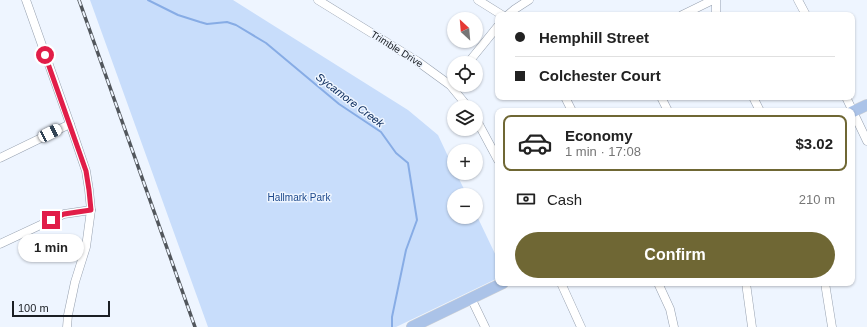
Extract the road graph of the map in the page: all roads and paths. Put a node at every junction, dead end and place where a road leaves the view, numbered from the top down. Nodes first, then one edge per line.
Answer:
1 (26, 0) edge
2 (318, 0) edge
3 (478, 0) edge
4 (529, 0) edge
5 (715, 0) edge
6 (798, 0) edge
7 (497, 12) edge
8 (512, 12) edge
9 (689, 12) edge
10 (716, 12) edge
11 (804, 12) edge
12 (495, 30) edge
13 (474, 56) edge
14 (447, 79) edge
15 (867, 105) edge
16 (855, 111) edge
17 (855, 116) edge
18 (70, 124) junction
19 (483, 132) edge
20 (867, 141) edge
21 (495, 154) edge
22 (0, 158) edge
23 (91, 210) junction
24 (0, 244) edge
25 (497, 286) edge
26 (562, 286) edge
27 (659, 286) edge
28 (746, 286) edge
29 (825, 286) edge
30 (471, 298) junction
31 (413, 326) edge
32 (67, 327) edge
33 (485, 327) edge
34 (581, 327) edge
35 (674, 327) edge
36 (752, 327) edge
37 (832, 327) edge

1 - 18 street
2 - 14 street, Trimble Drive
3 - 7 street
4 - 8 street
5 - 9 street
5 - 10 street
6 - 11 street
12 - 13 street
15 - 16 main road
17 - 20 street
18 - 22 street
18 - 23 street
19 - 21 street
23 - 24 street
23 - 32 street
25 - 30 main road
26 - 34 street
27 - 35 street
28 - 36 street
29 - 37 street
30 - 31 main road
30 - 33 street

